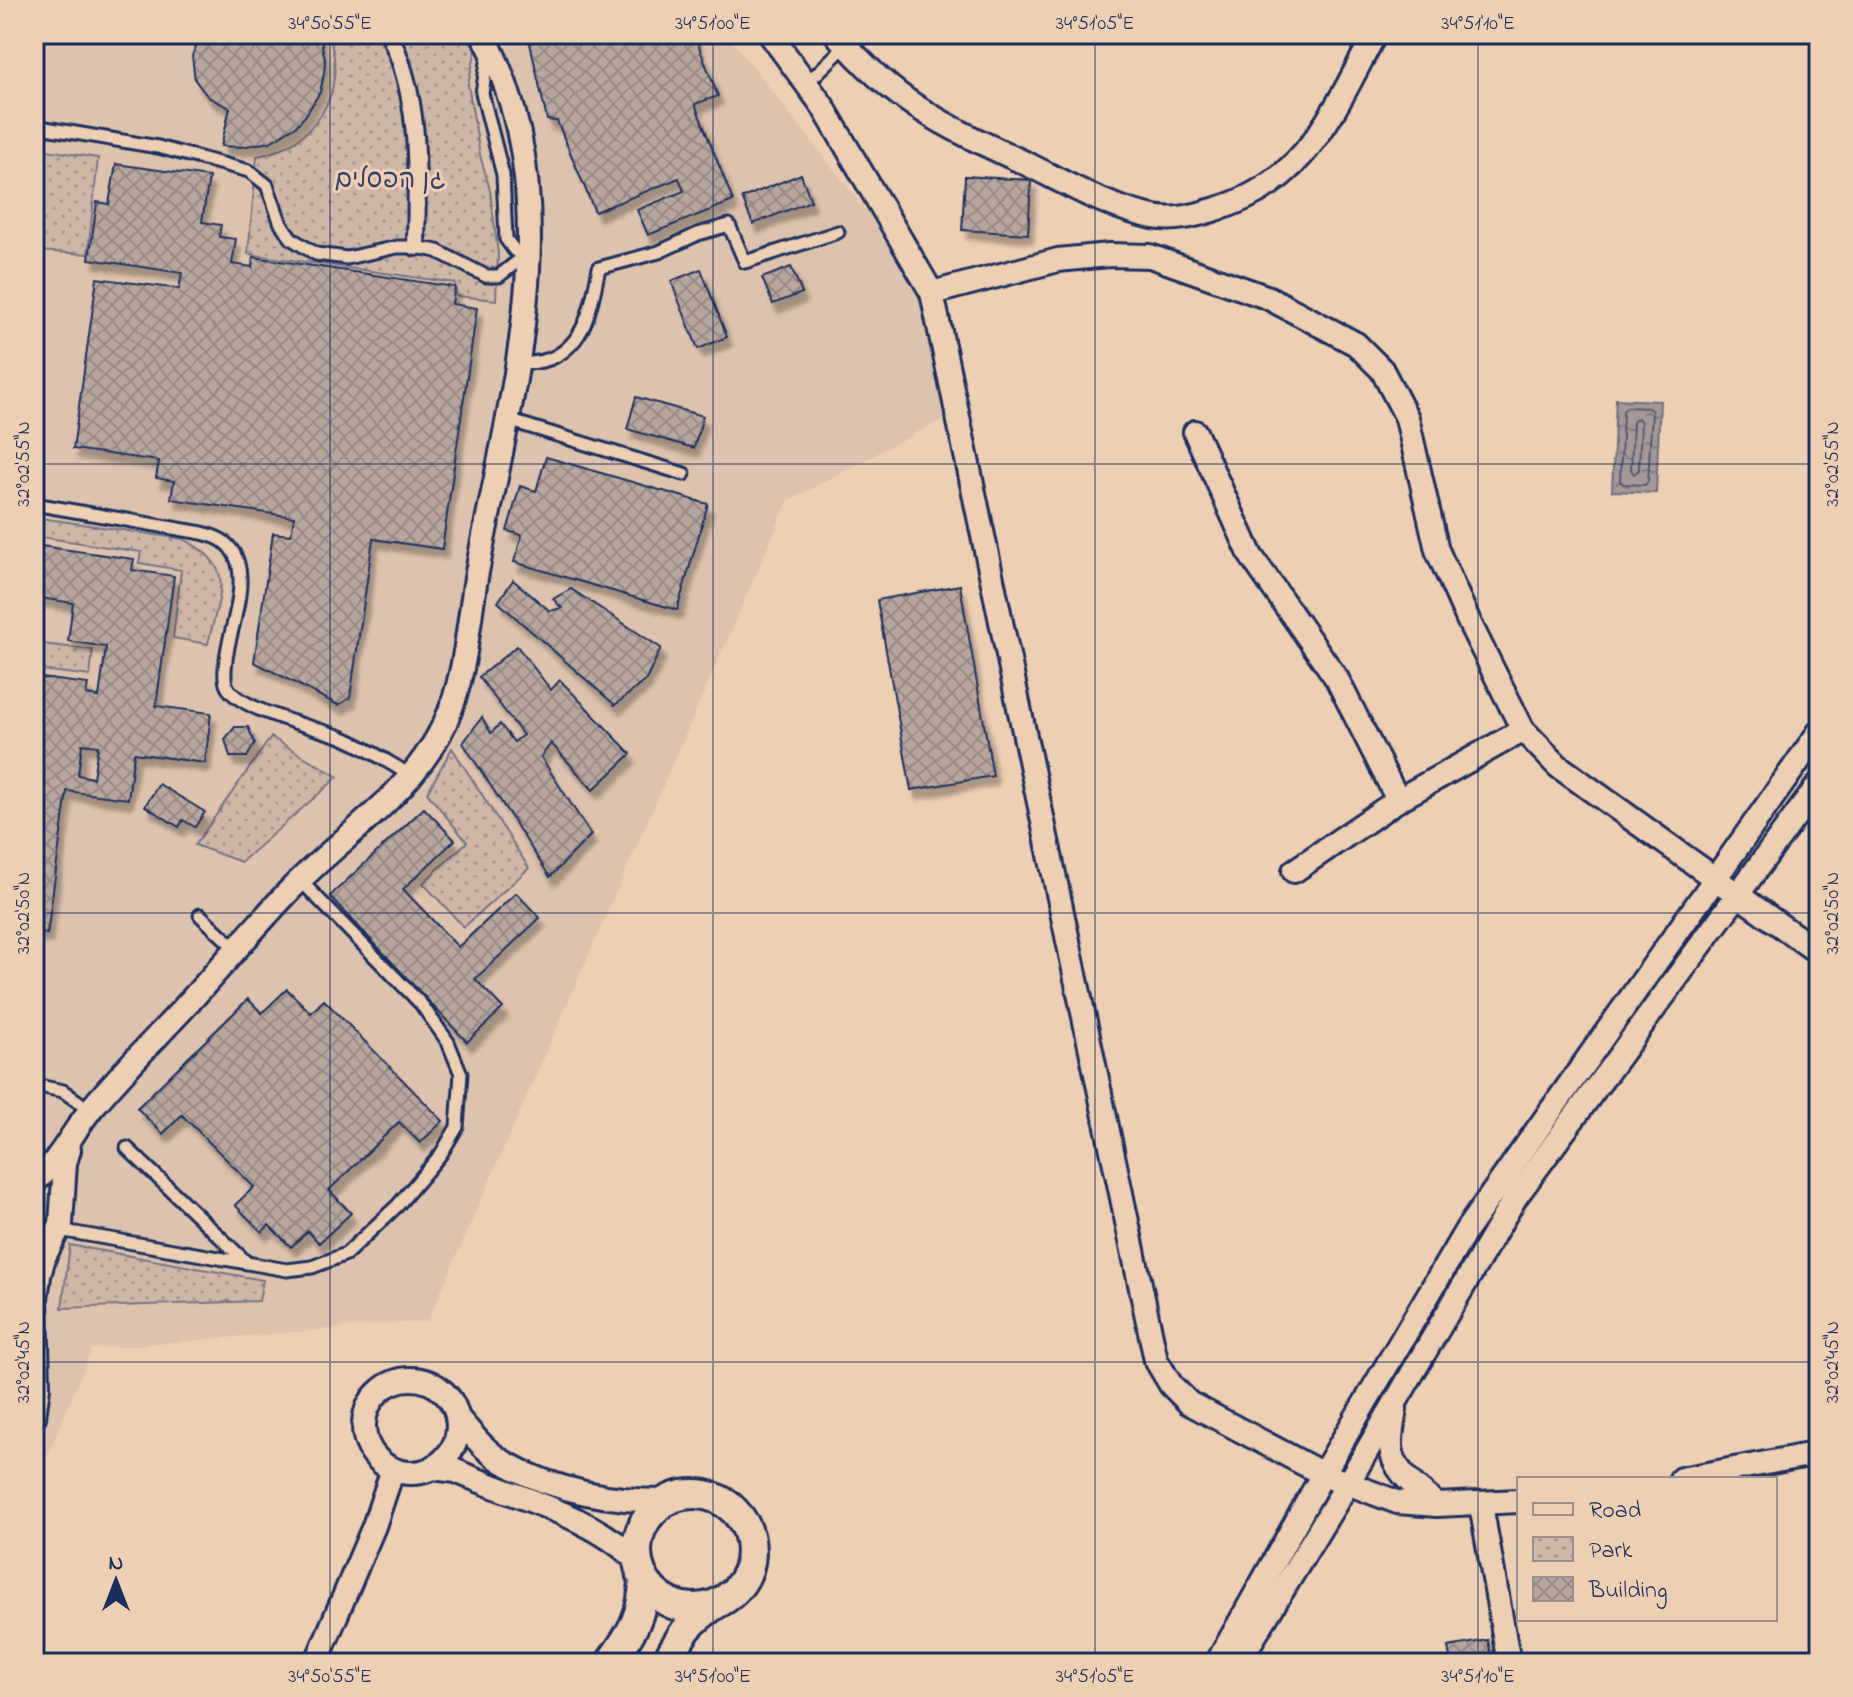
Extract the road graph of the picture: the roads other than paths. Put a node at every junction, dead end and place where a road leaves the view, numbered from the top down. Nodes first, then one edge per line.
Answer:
1 (389, 34) edge
2 (770, 34) edge
3 (1375, 34) edge
4 (486, 41) edge
5 (838, 42) edge
6 (806, 84) junction
7 (34, 126) edge
8 (838, 232) dead end
9 (416, 247) junction
10 (526, 259) junction
11 (932, 293) junction
12 (515, 365) junction
13 (508, 420) junction
14 (1195, 432) dead end
15 (684, 474) dead end
16 (34, 504) edge
17 (1523, 730) junction
18 (1819, 732) edge
19 (412, 776) junction
20 (1819, 784) edge
21 (1398, 800) junction
22 (1294, 871) dead end
23 (1715, 879) junction
24 (300, 880) junction
25 (1738, 896) junction
26 (200, 915) dead end
27 (237, 950) junction
28 (1819, 953) edge
29 (34, 1085) edge
30 (90, 1110) junction
31 (75, 1133) junction
32 (127, 1148) dead end
33 (34, 1182) edge
34 (34, 1188) edge
35 (58, 1225) junction
36 (34, 1247) edge
37 (246, 1262) junction
38 (35, 1296) edge
39 (1396, 1399) junction
40 (34, 1417) edge
41 (457, 1417) junction
42 (1819, 1453) edge
43 (433, 1468) junction
44 (393, 1469) junction
45 (1323, 1474) junction
46 (1692, 1477) edge
47 (1348, 1483) junction
48 (665, 1501) junction
49 (1517, 1501) edge
50 (1437, 1505) junction
51 (1481, 1505) junction
52 (641, 1571) junction
53 (718, 1603) junction
54 (316, 1663) edge
55 (610, 1663) edge
56 (666, 1663) edge
57 (1217, 1663) edge
58 (1238, 1663) edge
59 (1509, 1663) edge

1 - 9 street
2 - 6 street
3 - 5 street
4 - 10 street
5 - 6 lane
6 - 11 street
7 - 9 lane
8 - 12 lane
9 - 10 lane
10 - 12 street
11 - 17 street
11 - 45 street
12 - 13 street
13 - 15 lane
13 - 19 street
14 - 21 street
16 - 19 lane
17 - 21 street
17 - 23 street
18 - 23 street
19 - 24 street
20 - 25 street
21 - 22 street
23 - 25 street
23 - 45 street
24 - 27 street
24 - 37 lane
25 - 28 street
25 - 39 street
26 - 27 lane
27 - 30 street
29 - 30 lane
30 - 31 street
31 - 33 street
31 - 35 street
32 - 37 lane
34 - 35 street
35 - 36 street
35 - 37 lane
35 - 38 street
38 - 40 street
39 - 47 street
39 - 50 street
41 - 43 street
41 - 44 street
41 - 48 street
42 - 46 street
43 - 44 street
43 - 52 street
44 - 54 street
45 - 47 street
45 - 57 street
47 - 50 street
47 - 58 street
48 - 52 street
48 - 53 street
49 - 51 street
50 - 51 street
51 - 59 street
52 - 53 street
52 - 55 street
53 - 56 street

